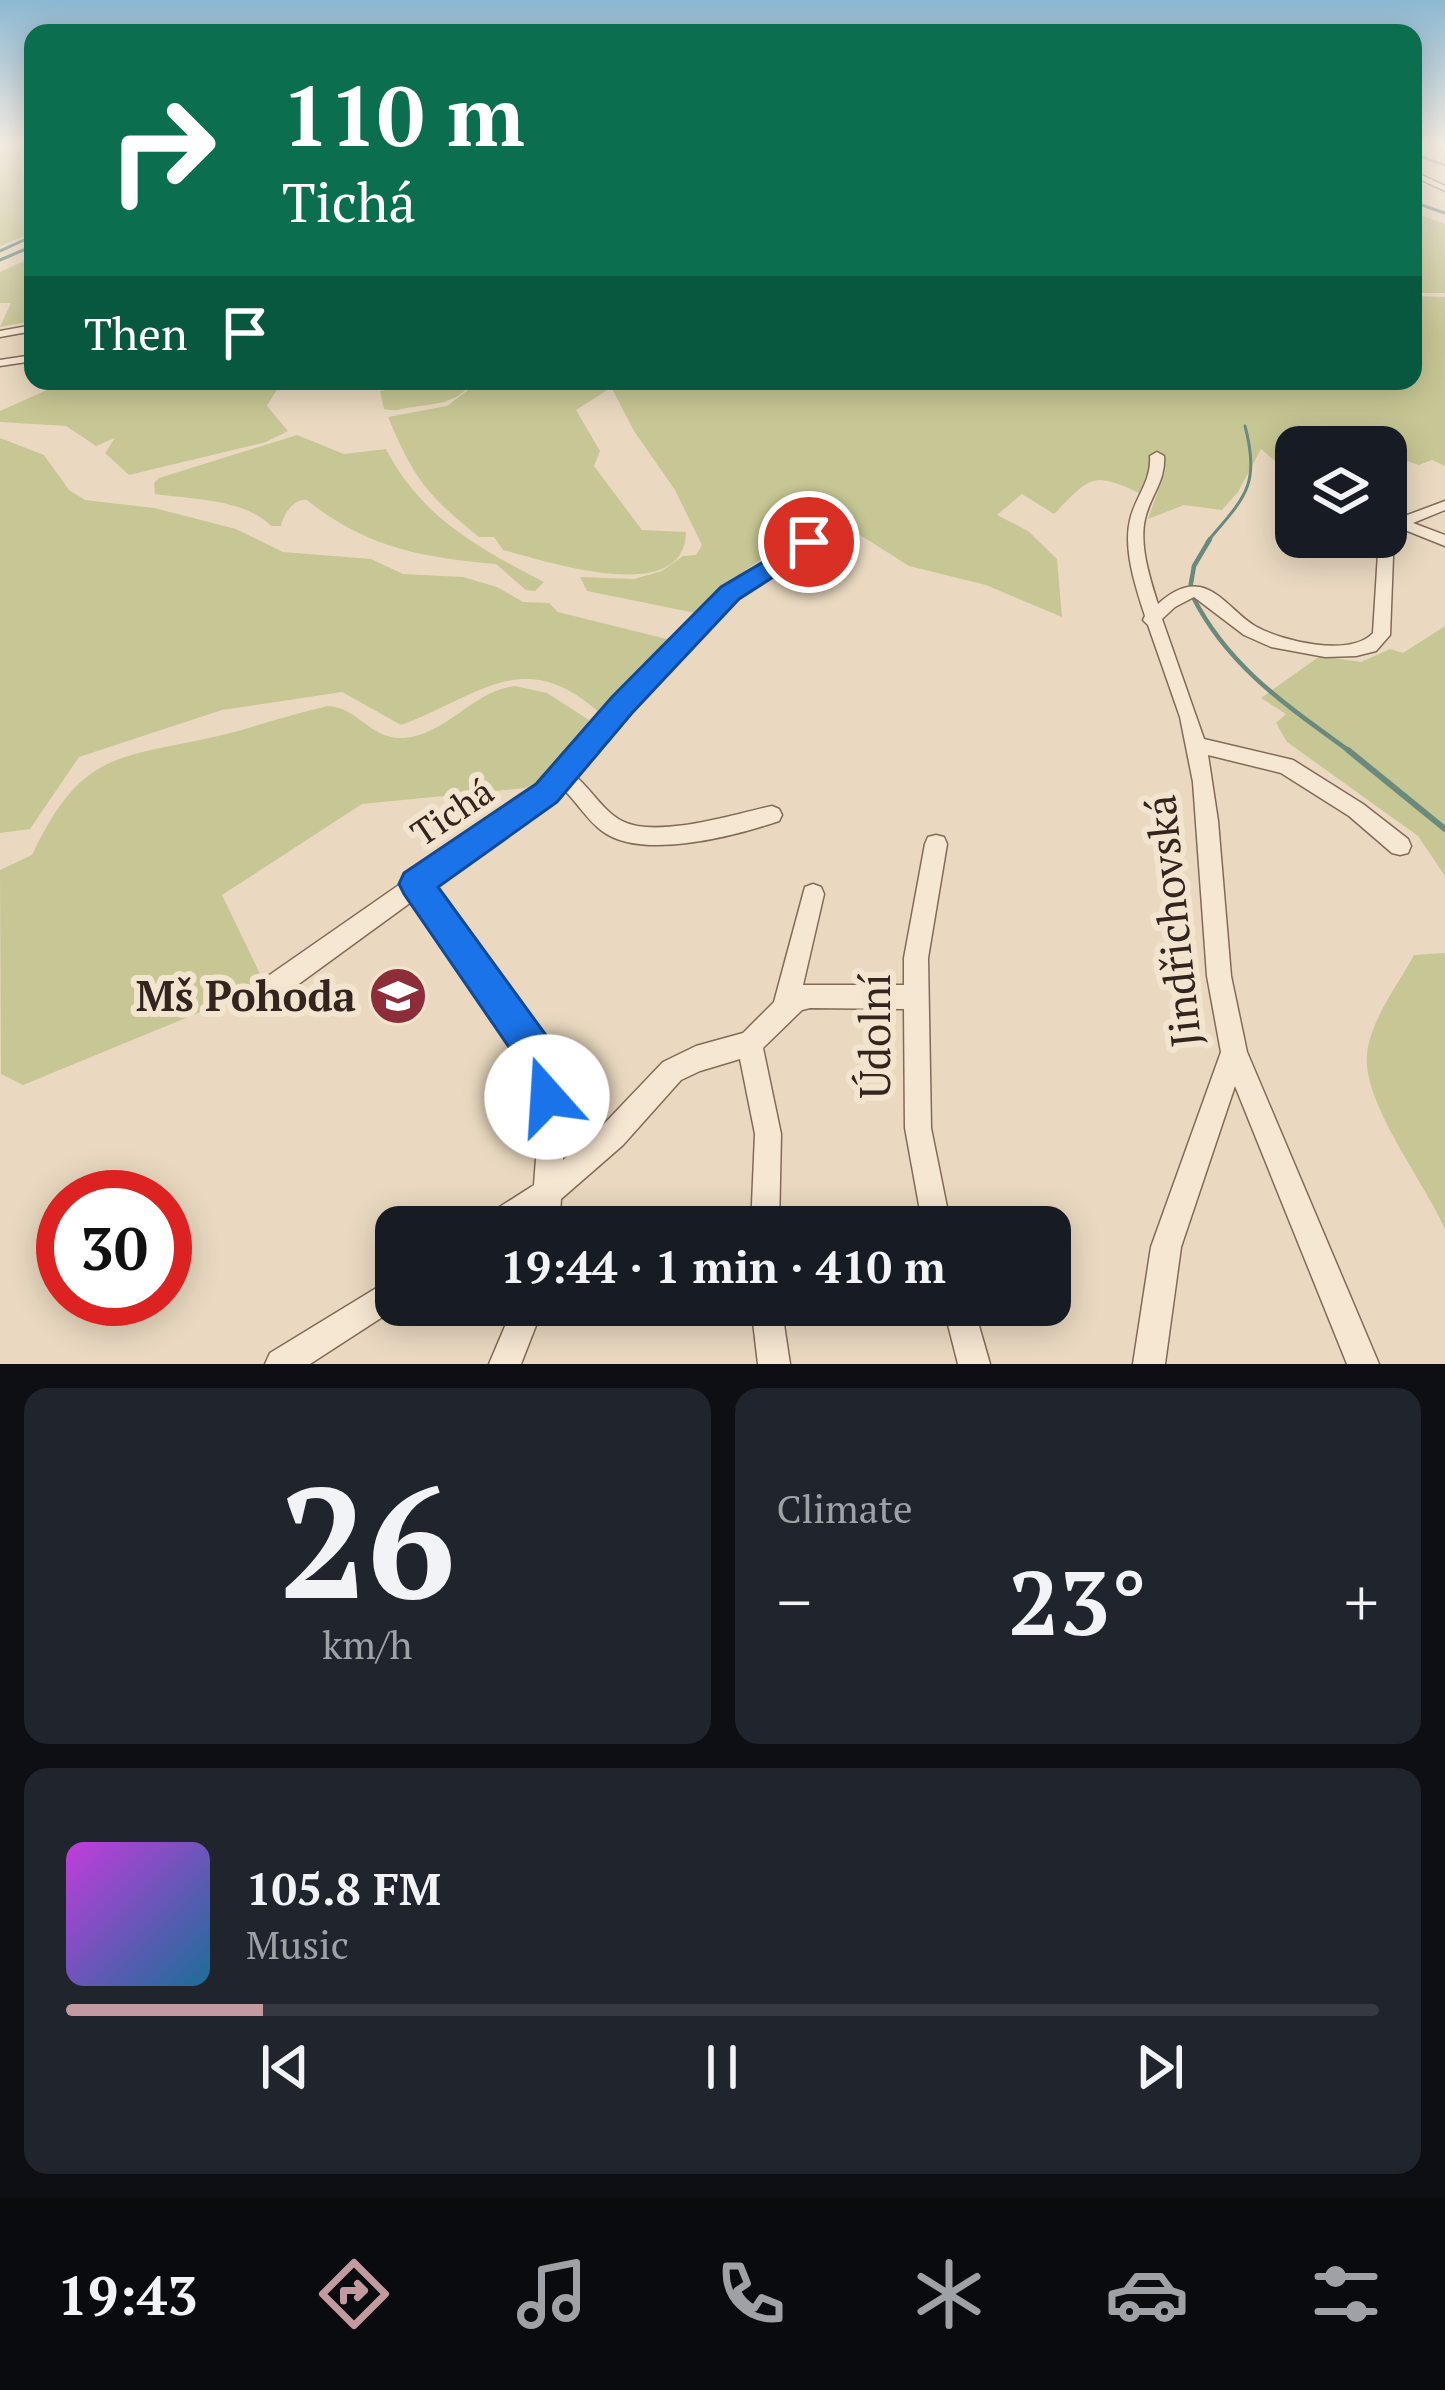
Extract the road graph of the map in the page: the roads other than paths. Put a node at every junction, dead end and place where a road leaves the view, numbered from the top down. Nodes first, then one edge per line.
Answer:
1 (1157, 456) dead end
2 (1445, 505) edge
3 (1407, 520) edge
4 (1407, 531) edge
5 (809, 542) dead end
6 (1445, 542) edge
7 (1388, 558) edge
8 (1150, 620) junction
9 (1197, 745) junction
10 (563, 778) junction
11 (772, 815) dead end
12 (936, 844) dead end
13 (1400, 846) dead end
14 (416, 884) junction
15 (813, 894) dead end
16 (916, 997) junction
17 (254, 1001) dead end
18 (784, 1009) junction
19 (750, 1044) junction
20 (1234, 1052) junction
21 (549, 1191) junction
22 (526, 1206) edge
23 (547, 1206) edge
24 (766, 1206) edge
25 (933, 1206) edge
26 (375, 1304) edge
27 (521, 1326) edge
28 (769, 1326) edge
29 (964, 1326) edge
30 (281, 1364) edge
31 (506, 1364) edge
32 (774, 1364) edge
33 (974, 1364) edge
34 (1149, 1364) edge
35 (1363, 1364) edge

1 - 8 street, Jindřichovská
2 - 3 street
4 - 6 street
5 - 10 street, Tichá
7 - 8 street
8 - 9 street, Jindřichovská
9 - 13 street, Jindřichovská
9 - 20 street, Jindřichovská
10 - 11 street
10 - 14 street, Tichá
12 - 16 street, Údolní
14 - 17 street
14 - 21 street, Tichá
15 - 18 street
16 - 18 street
16 - 25 street, Údolní
18 - 19 street
19 - 21 street
19 - 24 street
20 - 34 street, Jindřichovská
20 - 35 street
21 - 22 street
21 - 23 street, Tichá
26 - 30 street
27 - 31 street
28 - 32 street
29 - 33 street

